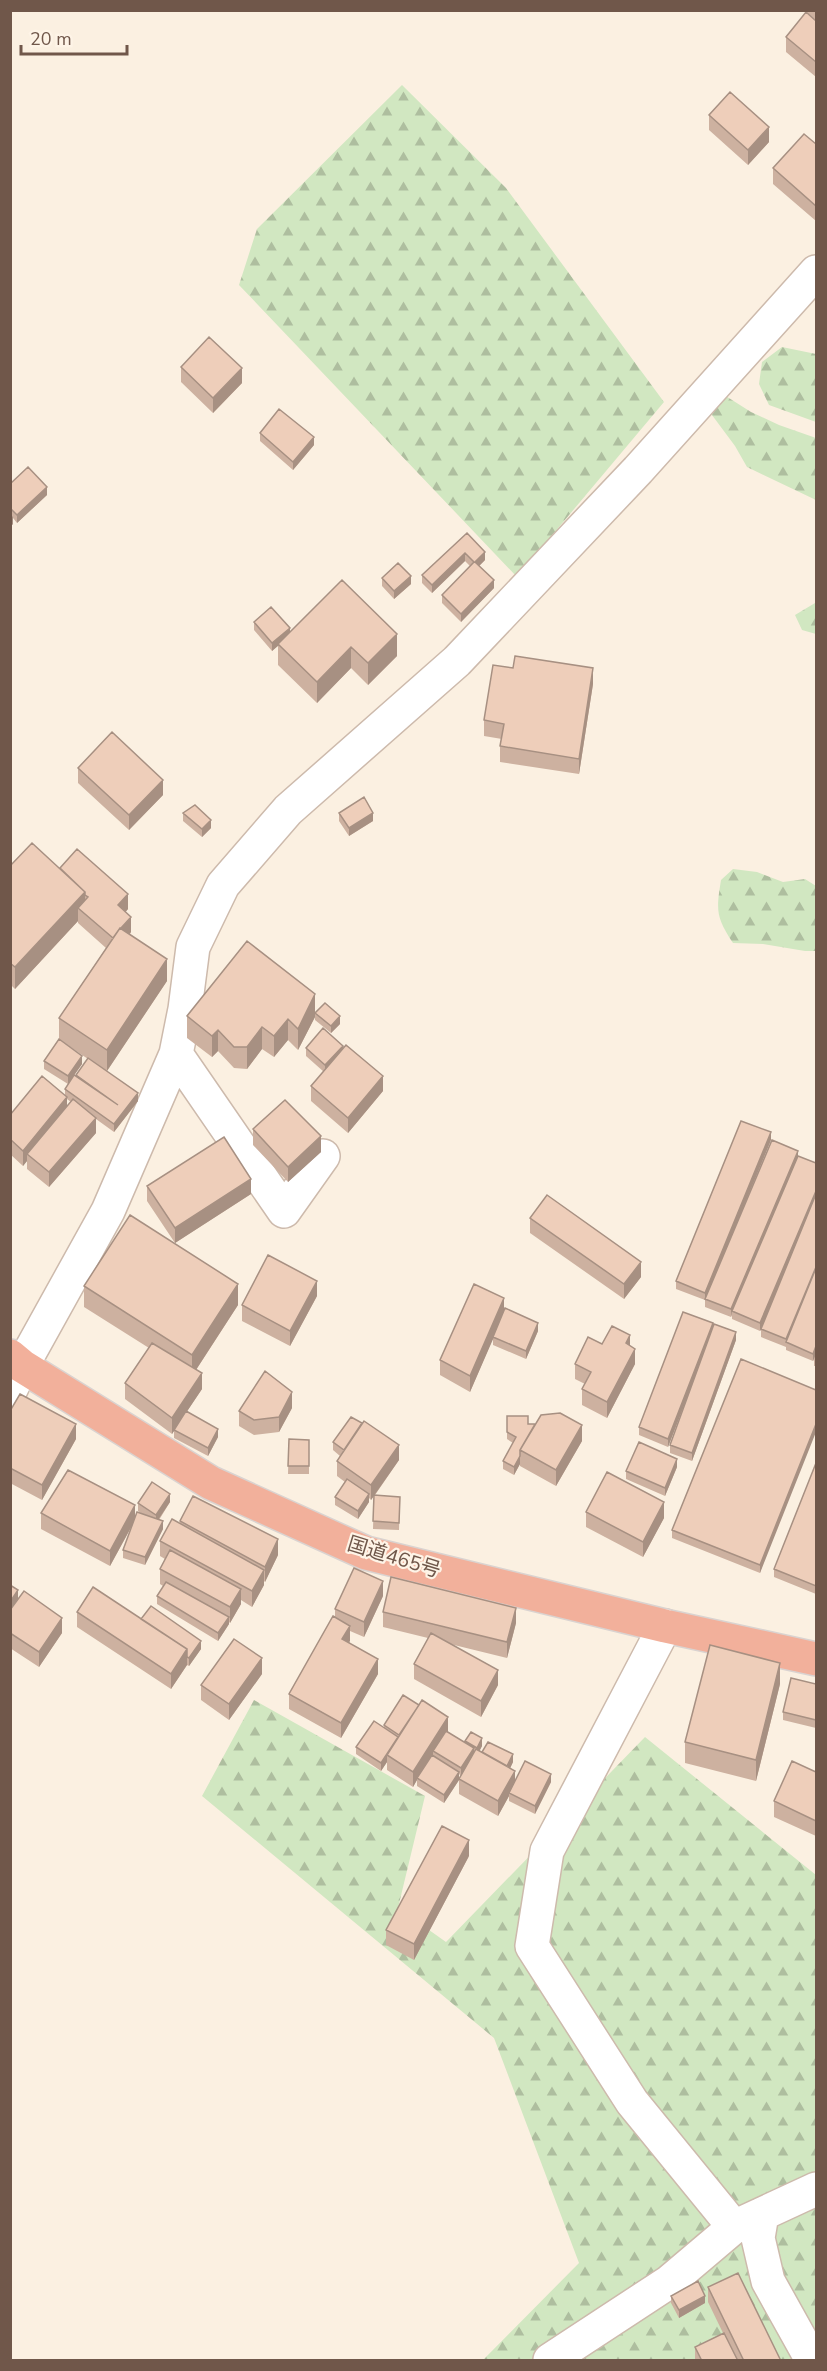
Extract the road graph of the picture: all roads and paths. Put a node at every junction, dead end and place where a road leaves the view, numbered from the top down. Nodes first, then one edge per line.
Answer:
1 (816, 272) edge
2 (176, 1054) junction
3 (323, 1156) dead end
4 (14, 1371) edge
5 (664, 1626) junction
6 (816, 1659) edge
7 (816, 2188) edge
8 (748, 2221) junction
9 (550, 2361) edge
10 (812, 2361) edge

1 - 2 street
2 - 3 street
2 - 4 street
4 - 5 highway, 国道465号
5 - 6 highway, 国道465号
5 - 8 street
7 - 8 street
8 - 9 street
8 - 10 street

